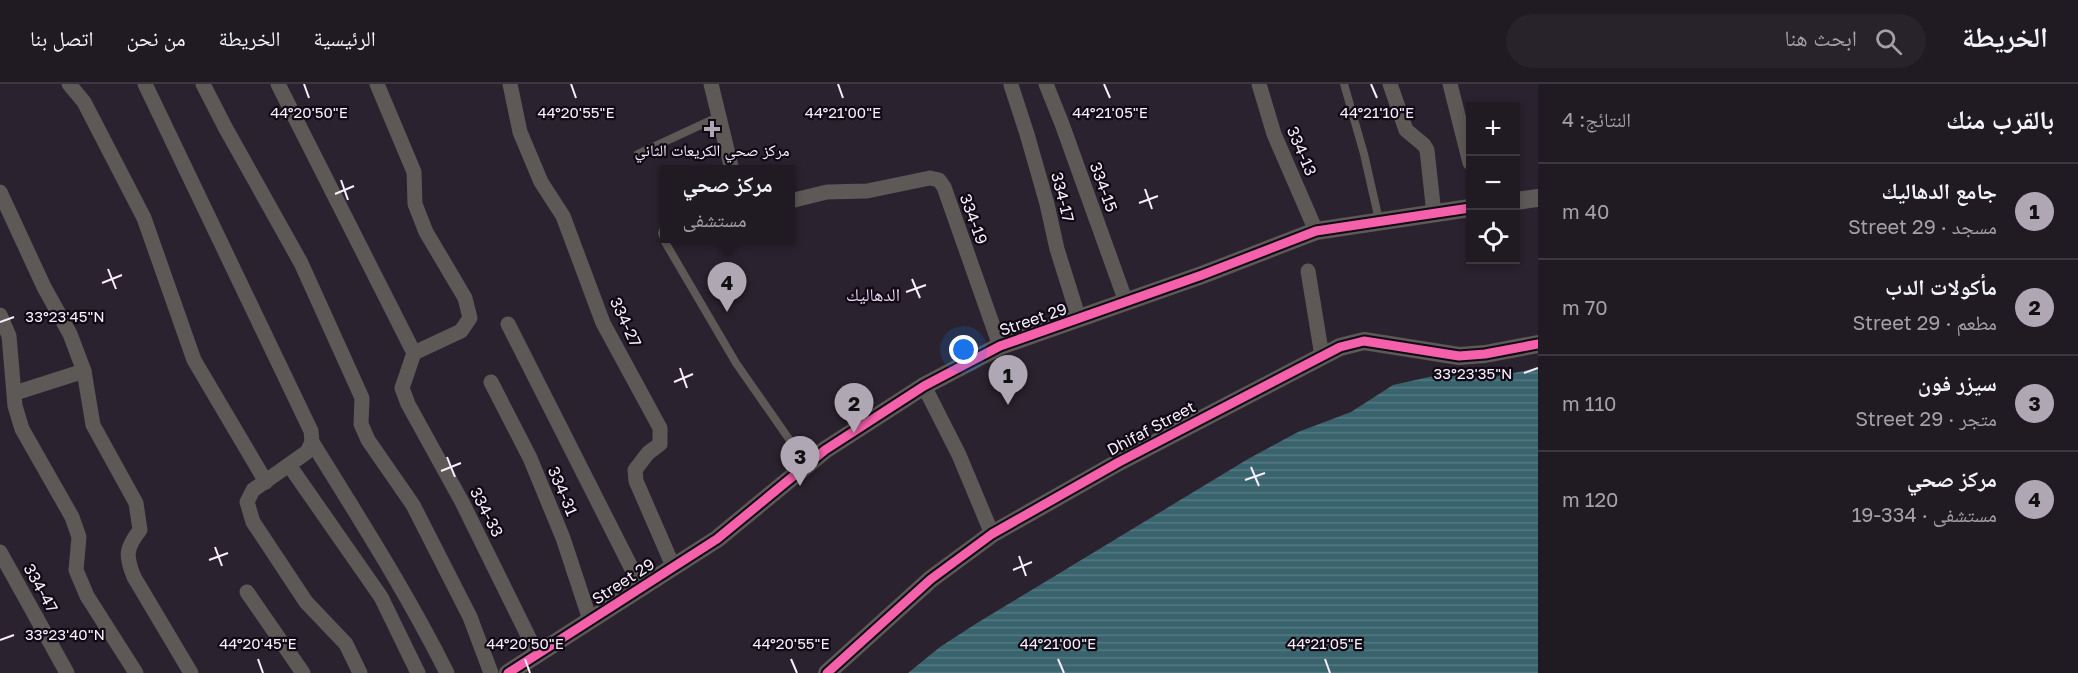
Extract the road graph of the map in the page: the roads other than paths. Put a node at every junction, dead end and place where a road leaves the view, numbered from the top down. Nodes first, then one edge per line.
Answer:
1 (69, 84) edge
2 (145, 84) edge
3 (203, 84) edge
4 (278, 84) edge
5 (377, 84) edge
6 (510, 84) edge
7 (711, 84) edge
8 (1046, 84) edge
9 (1258, 84) edge
10 (1344, 84) edge
11 (1390, 84) edge
12 (1450, 84) edge
13 (1011, 85) edge
14 (718, 117) junction
15 (638, 154) dead end
16 (1468, 156) edge
17 (731, 165) edge
18 (0, 192) edge
19 (1538, 198) edge
20 (795, 200) edge
21 (1520, 200) edge
22 (1466, 209) edge
23 (1434, 214) junction
24 (1380, 222) junction
25 (1316, 231) junction
26 (666, 243) edge
27 (1308, 271) dead end
28 (1125, 302) junction
29 (0, 315) edge
30 (1079, 319) junction
31 (508, 324) dead end
32 (1538, 344) edge
33 (1000, 346) junction
34 (414, 353) junction
35 (1322, 356) junction
36 (84, 371) junction
37 (491, 382) dead end
38 (924, 386) junction
39 (15, 393) junction
40 (312, 442) junction
41 (289, 465) junction
42 (807, 465) junction
43 (266, 482) junction
44 (992, 534) junction
45 (0, 552) edge
46 (673, 566) junction
47 (4, 571) edge
48 (641, 587) junction
49 (247, 592) dead end
50 (590, 620) junction
51 (537, 654) junction
52 (67, 673) edge
53 (136, 673) edge
54 (191, 673) edge
55 (303, 673) edge
56 (360, 673) edge
57 (418, 673) edge
58 (447, 673) edge
59 (491, 673) edge
60 (508, 673) edge
61 (827, 673) edge

1 - 43 street
2 - 40 street
3 - 59 street
4 - 34 street
5 - 34 street
6 - 46 street, 334-27
7 - 14 street
8 - 28 street, 334-15
9 - 25 street, 334-13
10 - 24 lane
11 - 23 street
12 - 16 street
13 - 30 street, 334-17
14 - 15 lane
14 - 17 street
18 - 36 street
19 - 21 street
20 - 33 street, 334-19
22 - 23 street, Street 29
23 - 24 street, Street 29
24 - 25 street, Street 29
25 - 28 street, Street 29
26 - 42 lane
27 - 35 street
28 - 30 street, Street 29
29 - 39 street
30 - 33 street, Street 29
31 - 48 street
32 - 35 street, Dhifaf Street
33 - 38 street, Street 29
34 - 51 street, 334-33
35 - 44 street, Dhifaf Street
36 - 39 street
36 - 54 street
37 - 50 street, 334-31
38 - 42 street, Street 29
38 - 44 street
39 - 53 street
40 - 41 street
40 - 58 street
41 - 43 street
41 - 57 street
42 - 46 street, Street 29
43 - 56 street
44 - 61 street, Dhifaf Street
45 - 47 street, 334-47
46 - 48 street, Street 29
47 - 52 street, 334-47
48 - 50 street, Street 29
49 - 55 street
50 - 51 street, Street 29
51 - 60 street, Street 29

